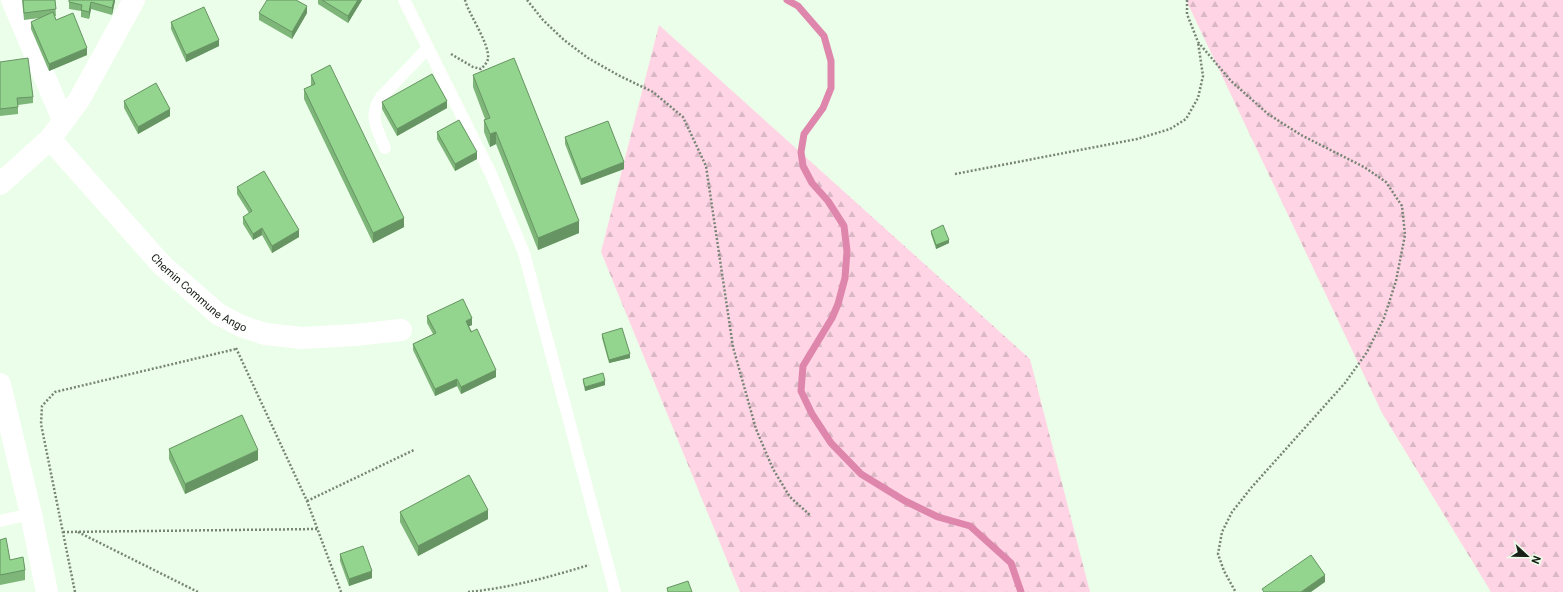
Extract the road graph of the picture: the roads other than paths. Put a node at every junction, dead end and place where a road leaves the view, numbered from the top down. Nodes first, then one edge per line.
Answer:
1 (12, 0) edge
2 (134, 0) edge
3 (404, 0) edge
4 (428, 48) junction
5 (63, 120) junction
6 (50, 139) junction
7 (385, 148) dead end
8 (0, 184) edge
9 (401, 330) dead end
10 (0, 384) edge
11 (31, 514) junction
12 (0, 521) edge
13 (47, 592) edge
14 (616, 592) edge

1 - 5 street
2 - 5 street
3 - 4 lane
4 - 7 lane
4 - 14 lane
5 - 6 street
6 - 8 street
6 - 9 street, Chemin Commune Ango
10 - 11 street
11 - 12 lane
11 - 13 street

